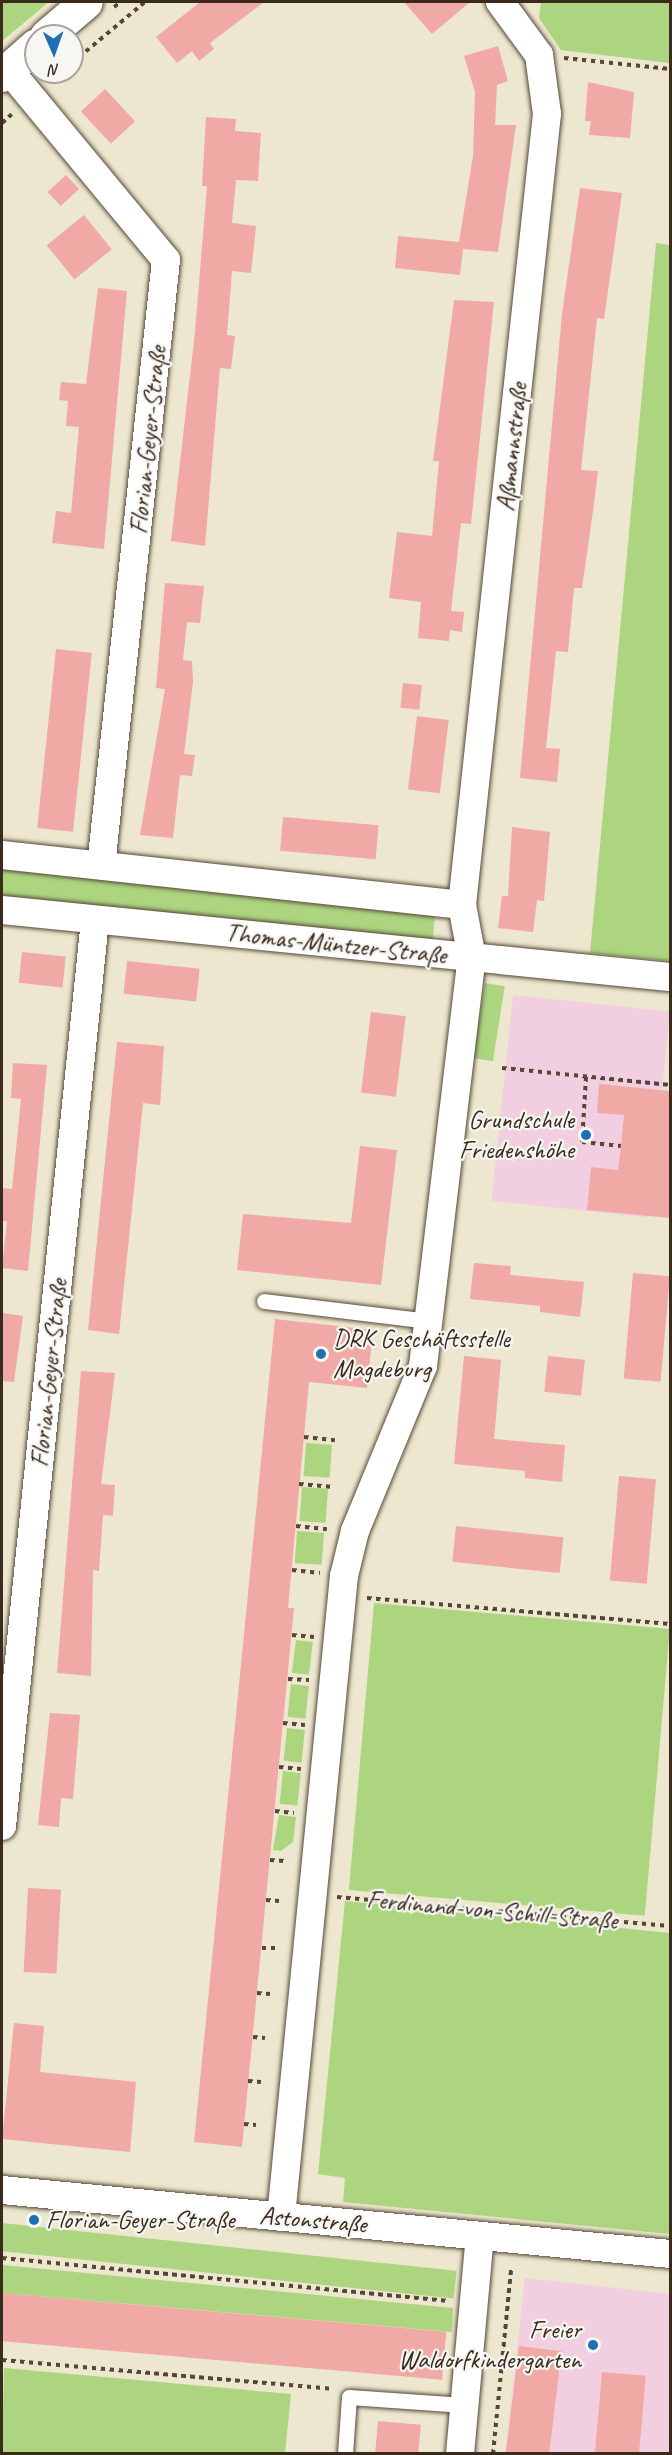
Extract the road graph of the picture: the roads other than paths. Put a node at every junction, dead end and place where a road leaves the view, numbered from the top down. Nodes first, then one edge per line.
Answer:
1 (86, 2) edge
2 (500, 2) edge
3 (60, 24) edge
4 (24, 55) edge
5 (5, 72) edge
6 (2, 855) edge
7 (101, 866) junction
8 (462, 905) junction
9 (2, 910) edge
10 (95, 920) junction
11 (472, 958) junction
12 (670, 977) edge
13 (264, 1301) dead end
14 (430, 1322) junction
15 (2, 1826) edge
16 (2, 2190) edge
17 (281, 2217) junction
18 (480, 2236) junction
19 (670, 2253) edge
20 (464, 2405) junction
21 (345, 2454) edge
22 (460, 2454) edge

1 - 3 main road
2 - 8 street, Aßmannstraße
4 - 5 main road
5 - 7 street, Florian-Geyer-Straße
6 - 7 street, Thomas-Müntzer-Straße
7 - 8 street, Thomas-Müntzer-Straße
8 - 11 street
9 - 10 street, Thomas-Müntzer-Straße
10 - 11 street, Thomas-Müntzer-Straße
10 - 15 street, Florian-Geyer-Straße
11 - 12 street, Thomas-Müntzer-Straße
11 - 14 street
13 - 14 lane
14 - 17 street
16 - 17 street, Astonstraße
17 - 18 street, Astonstraße
18 - 19 street, Astonstraße
18 - 20 street
20 - 21 lane
20 - 22 street

